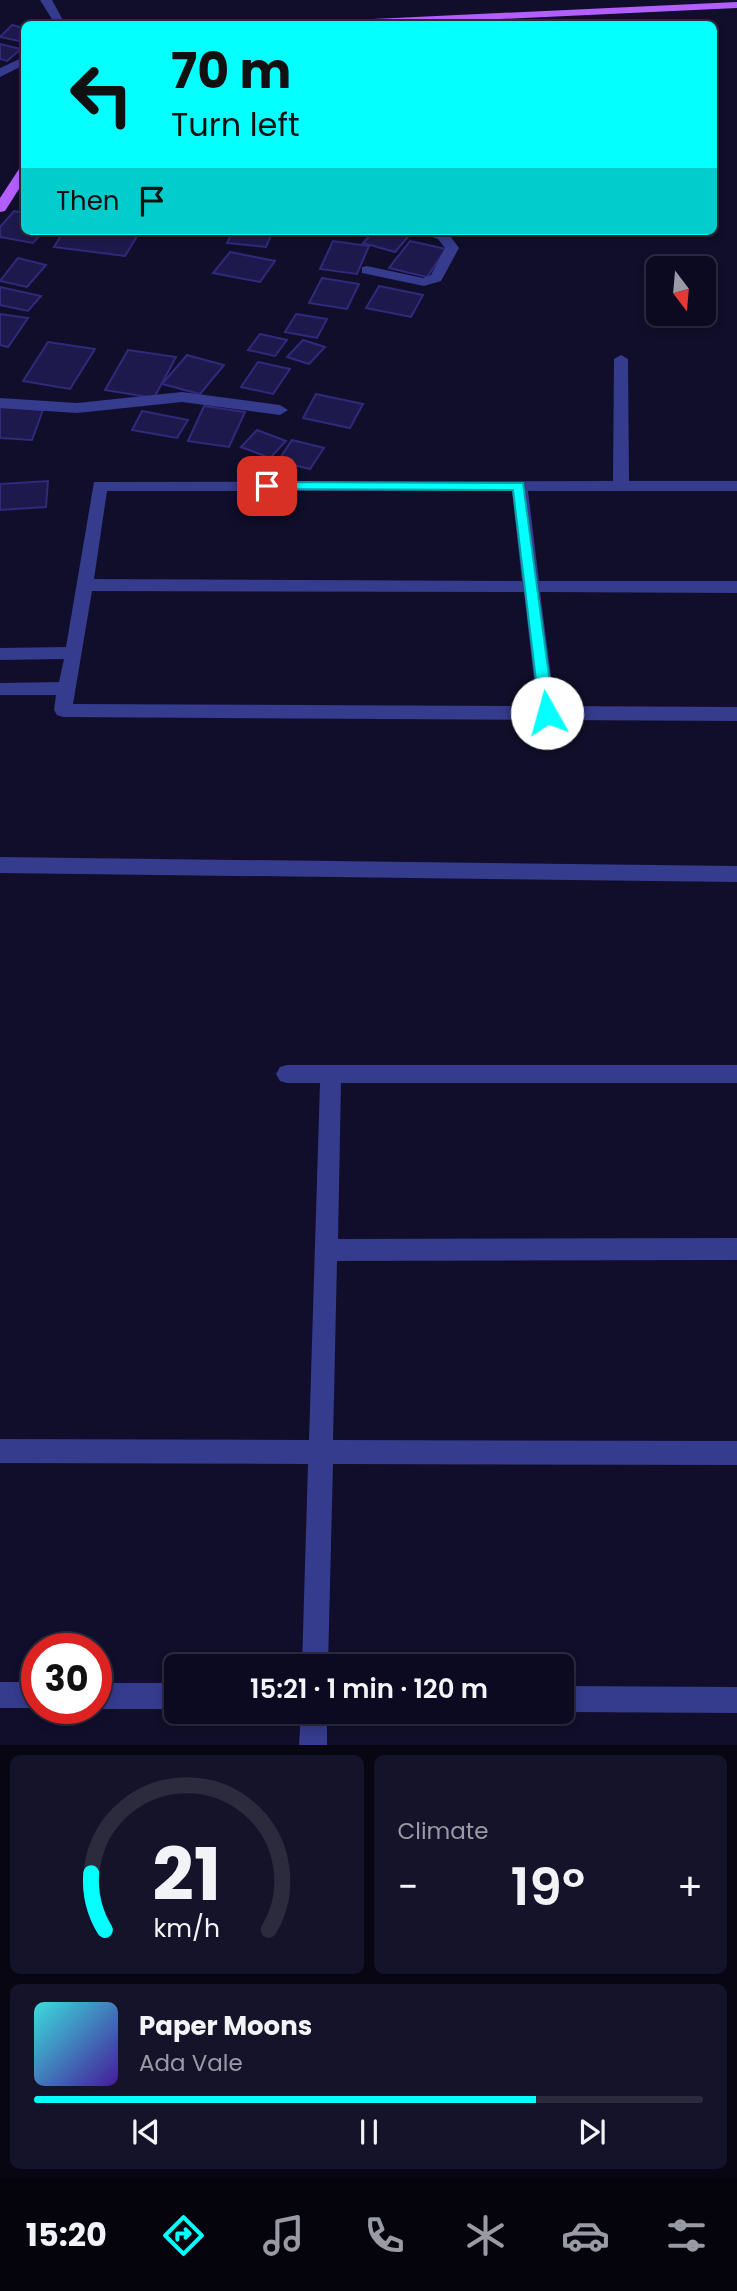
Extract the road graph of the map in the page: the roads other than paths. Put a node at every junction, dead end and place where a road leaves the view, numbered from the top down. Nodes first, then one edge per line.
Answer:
1 (46, 0) edge
2 (737, 5) edge
3 (58, 21) edge
4 (419, 21) edge
5 (21, 62) edge
6 (0, 73) edge
7 (21, 175) edge
8 (4, 195) edge
9 (0, 208) edge
10 (439, 235) edge
11 (367, 270) dead end
12 (621, 359) dead end
13 (0, 403) edge
14 (280, 410) dead end
15 (519, 486) junction
16 (621, 486) junction
17 (737, 486) edge
18 (84, 585) junction
19 (531, 585) junction
20 (737, 587) edge
21 (74, 653) junction
22 (0, 654) edge
23 (66, 688) junction
24 (0, 689) edge
25 (547, 713) junction
26 (737, 714) edge
27 (0, 865) edge
28 (737, 874) edge
29 (287, 1074) dead end
30 (331, 1074) junction
31 (737, 1074) edge
32 (737, 1249) edge
33 (327, 1250) junction
34 (0, 1451) edge
35 (321, 1452) junction
36 (737, 1452) edge
37 (315, 1654) edge
38 (0, 1695) edge
39 (21, 1695) edge
40 (112, 1696) edge
41 (164, 1696) edge
42 (574, 1699) edge
43 (737, 1700) edge
44 (314, 1724) edge
45 (313, 1745) edge

1 - 3 street
2 - 4 main road
5 - 6 street
7 - 8 main road
8 - 9 main road
10 - 11 street
12 - 16 street
13 - 14 street
15 - 16 street
15 - 18 street
15 - 19 street
16 - 17 street
18 - 19 street
18 - 21 street
19 - 20 street
19 - 25 street
21 - 22 street
21 - 23 street
23 - 24 street
23 - 25 street
25 - 26 street
27 - 28 street
29 - 30 street
30 - 31 street
30 - 33 street
32 - 33 street
33 - 35 street
34 - 35 street
35 - 36 street
35 - 37 street
38 - 39 street
40 - 41 street
42 - 43 street
44 - 45 street

